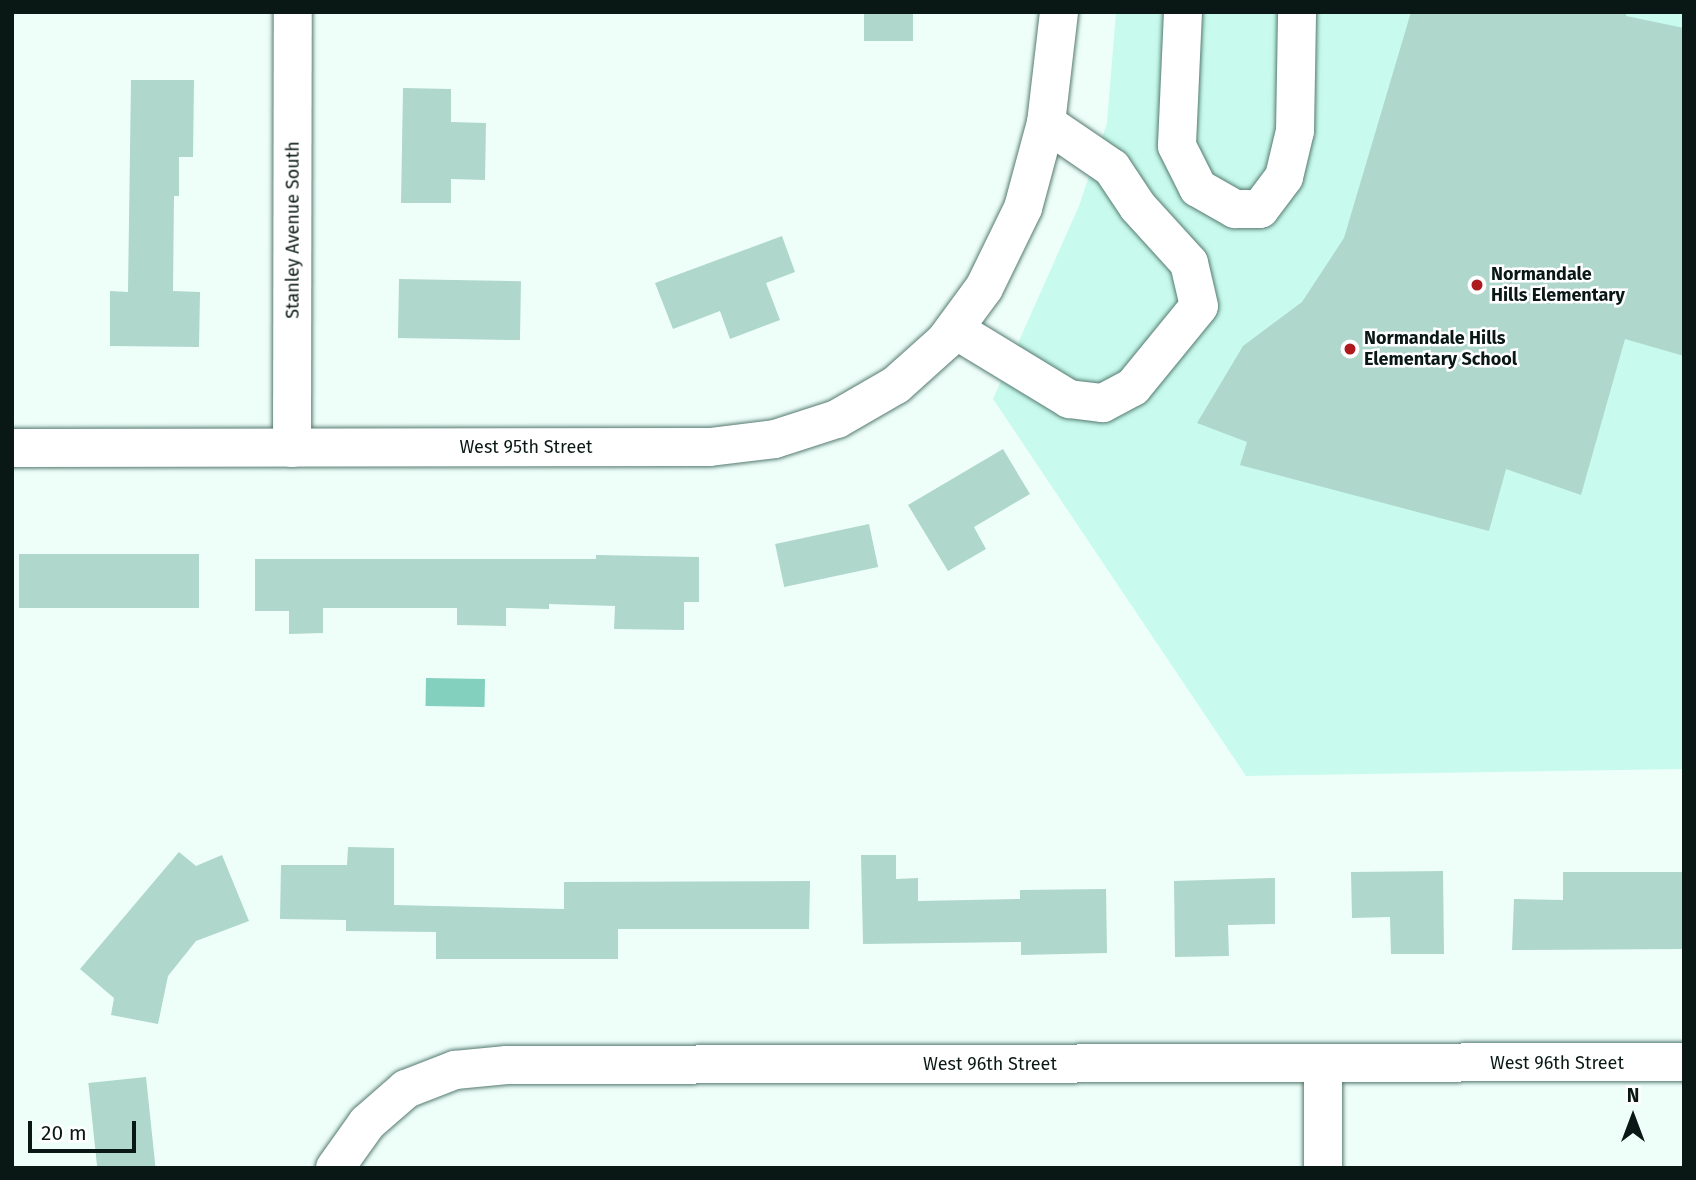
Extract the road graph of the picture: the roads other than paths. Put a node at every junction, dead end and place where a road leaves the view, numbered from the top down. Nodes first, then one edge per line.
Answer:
1 (293, 12) edge
2 (1059, 12) edge
3 (1183, 12) edge
4 (1297, 12) edge
5 (1046, 123) junction
6 (954, 329) junction
7 (12, 448) edge
8 (292, 449) junction
9 (1684, 1062) edge
10 (1323, 1063) junction
11 (335, 1168) edge
12 (1323, 1168) edge

1 - 8 street, Stanley Avenue South
2 - 5 street, West 95th Street
3 - 4 street
5 - 6 street, West 95th Street
5 - 6 street
6 - 8 street, West 95th Street
7 - 8 street, West 95th Street
9 - 10 street, West 96th Street
10 - 11 street, West 96th Street
10 - 12 street

